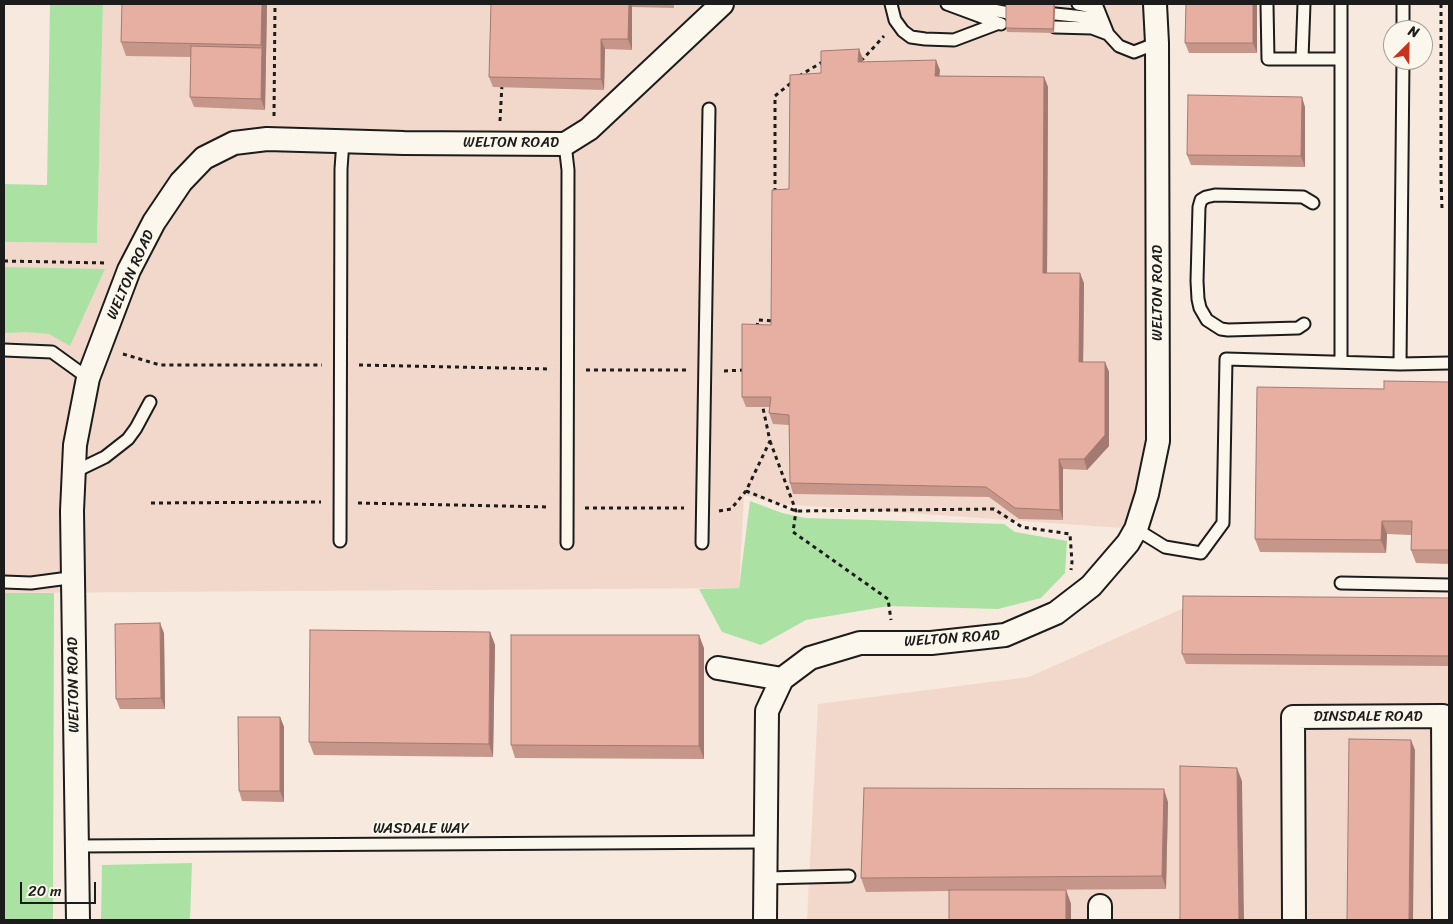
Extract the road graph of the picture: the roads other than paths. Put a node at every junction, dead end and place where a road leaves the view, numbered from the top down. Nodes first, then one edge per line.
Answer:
1 (722, 4) edge
2 (891, 4) edge
3 (947, 4) edge
4 (964, 4) edge
5 (1078, 4) edge
6 (1155, 4) edge
7 (1267, 4) edge
8 (1304, 4) edge
9 (1341, 4) edge
10 (1403, 4) edge
11 (1096, 6) edge
12 (1008, 13) edge
13 (1055, 14) edge
14 (1403, 20) edge
15 (1103, 22) junction
16 (1055, 27) edge
17 (1108, 34) junction
18 (1156, 43) junction
19 (1302, 58) junction
20 (1341, 59) junction
21 (1402, 70) edge
22 (709, 109) dead end
23 (343, 141) junction
24 (566, 144) junction
25 (1313, 202) dead end
26 (1304, 324) dead end
27 (4, 350) edge
28 (1341, 362) junction
29 (1449, 363) edge
30 (1400, 364) junction
31 (88, 378) junction
32 (150, 402) dead end
33 (74, 472) junction
34 (1136, 529) junction
35 (340, 541) dead end
36 (566, 543) dead end
37 (702, 543) dead end
38 (73, 579) junction
39 (4, 582) edge
40 (1341, 583) dead end
41 (1449, 585) edge
42 (718, 668) dead end
43 (782, 679) junction
44 (766, 842) junction
45 (77, 846) junction
46 (849, 876) dead end
47 (766, 878) junction
48 (78, 920) edge
49 (765, 920) edge
50 (1294, 920) edge
51 (1444, 920) edge

1 - 24 street, WELTON ROAD
2 - 3 lane
4 - 12 lane
5 - 11 lane
6 - 18 street, WELTON ROAD
7 - 19 lane
8 - 19 lane
9 - 20 lane
10 - 14 lane
11 - 15 lane
13 - 15 lane
15 - 17 lane
16 - 17 lane
17 - 18 lane
18 - 34 street, WELTON ROAD
19 - 20 lane
20 - 28 lane
21 - 30 lane
22 - 37 lane
23 - 24 street, WELTON ROAD
23 - 31 street, WELTON ROAD
23 - 35 lane
24 - 36 lane
25 - 26 lane
27 - 31 lane
28 - 30 lane
28 - 34 lane
29 - 30 lane
31 - 33 street, WELTON ROAD
32 - 33 lane
33 - 38 street, WELTON ROAD
34 - 43 street, WELTON ROAD
38 - 39 lane
38 - 45 street, WELTON ROAD
40 - 41 lane
42 - 43 street
43 - 44 street, WELTON ROAD
44 - 45 lane, WASDALE WAY
44 - 47 street, WELTON ROAD
45 - 48 street, WELTON ROAD
46 - 47 lane
47 - 49 street, WELTON ROAD
50 - 51 street, DINSDALE ROAD

